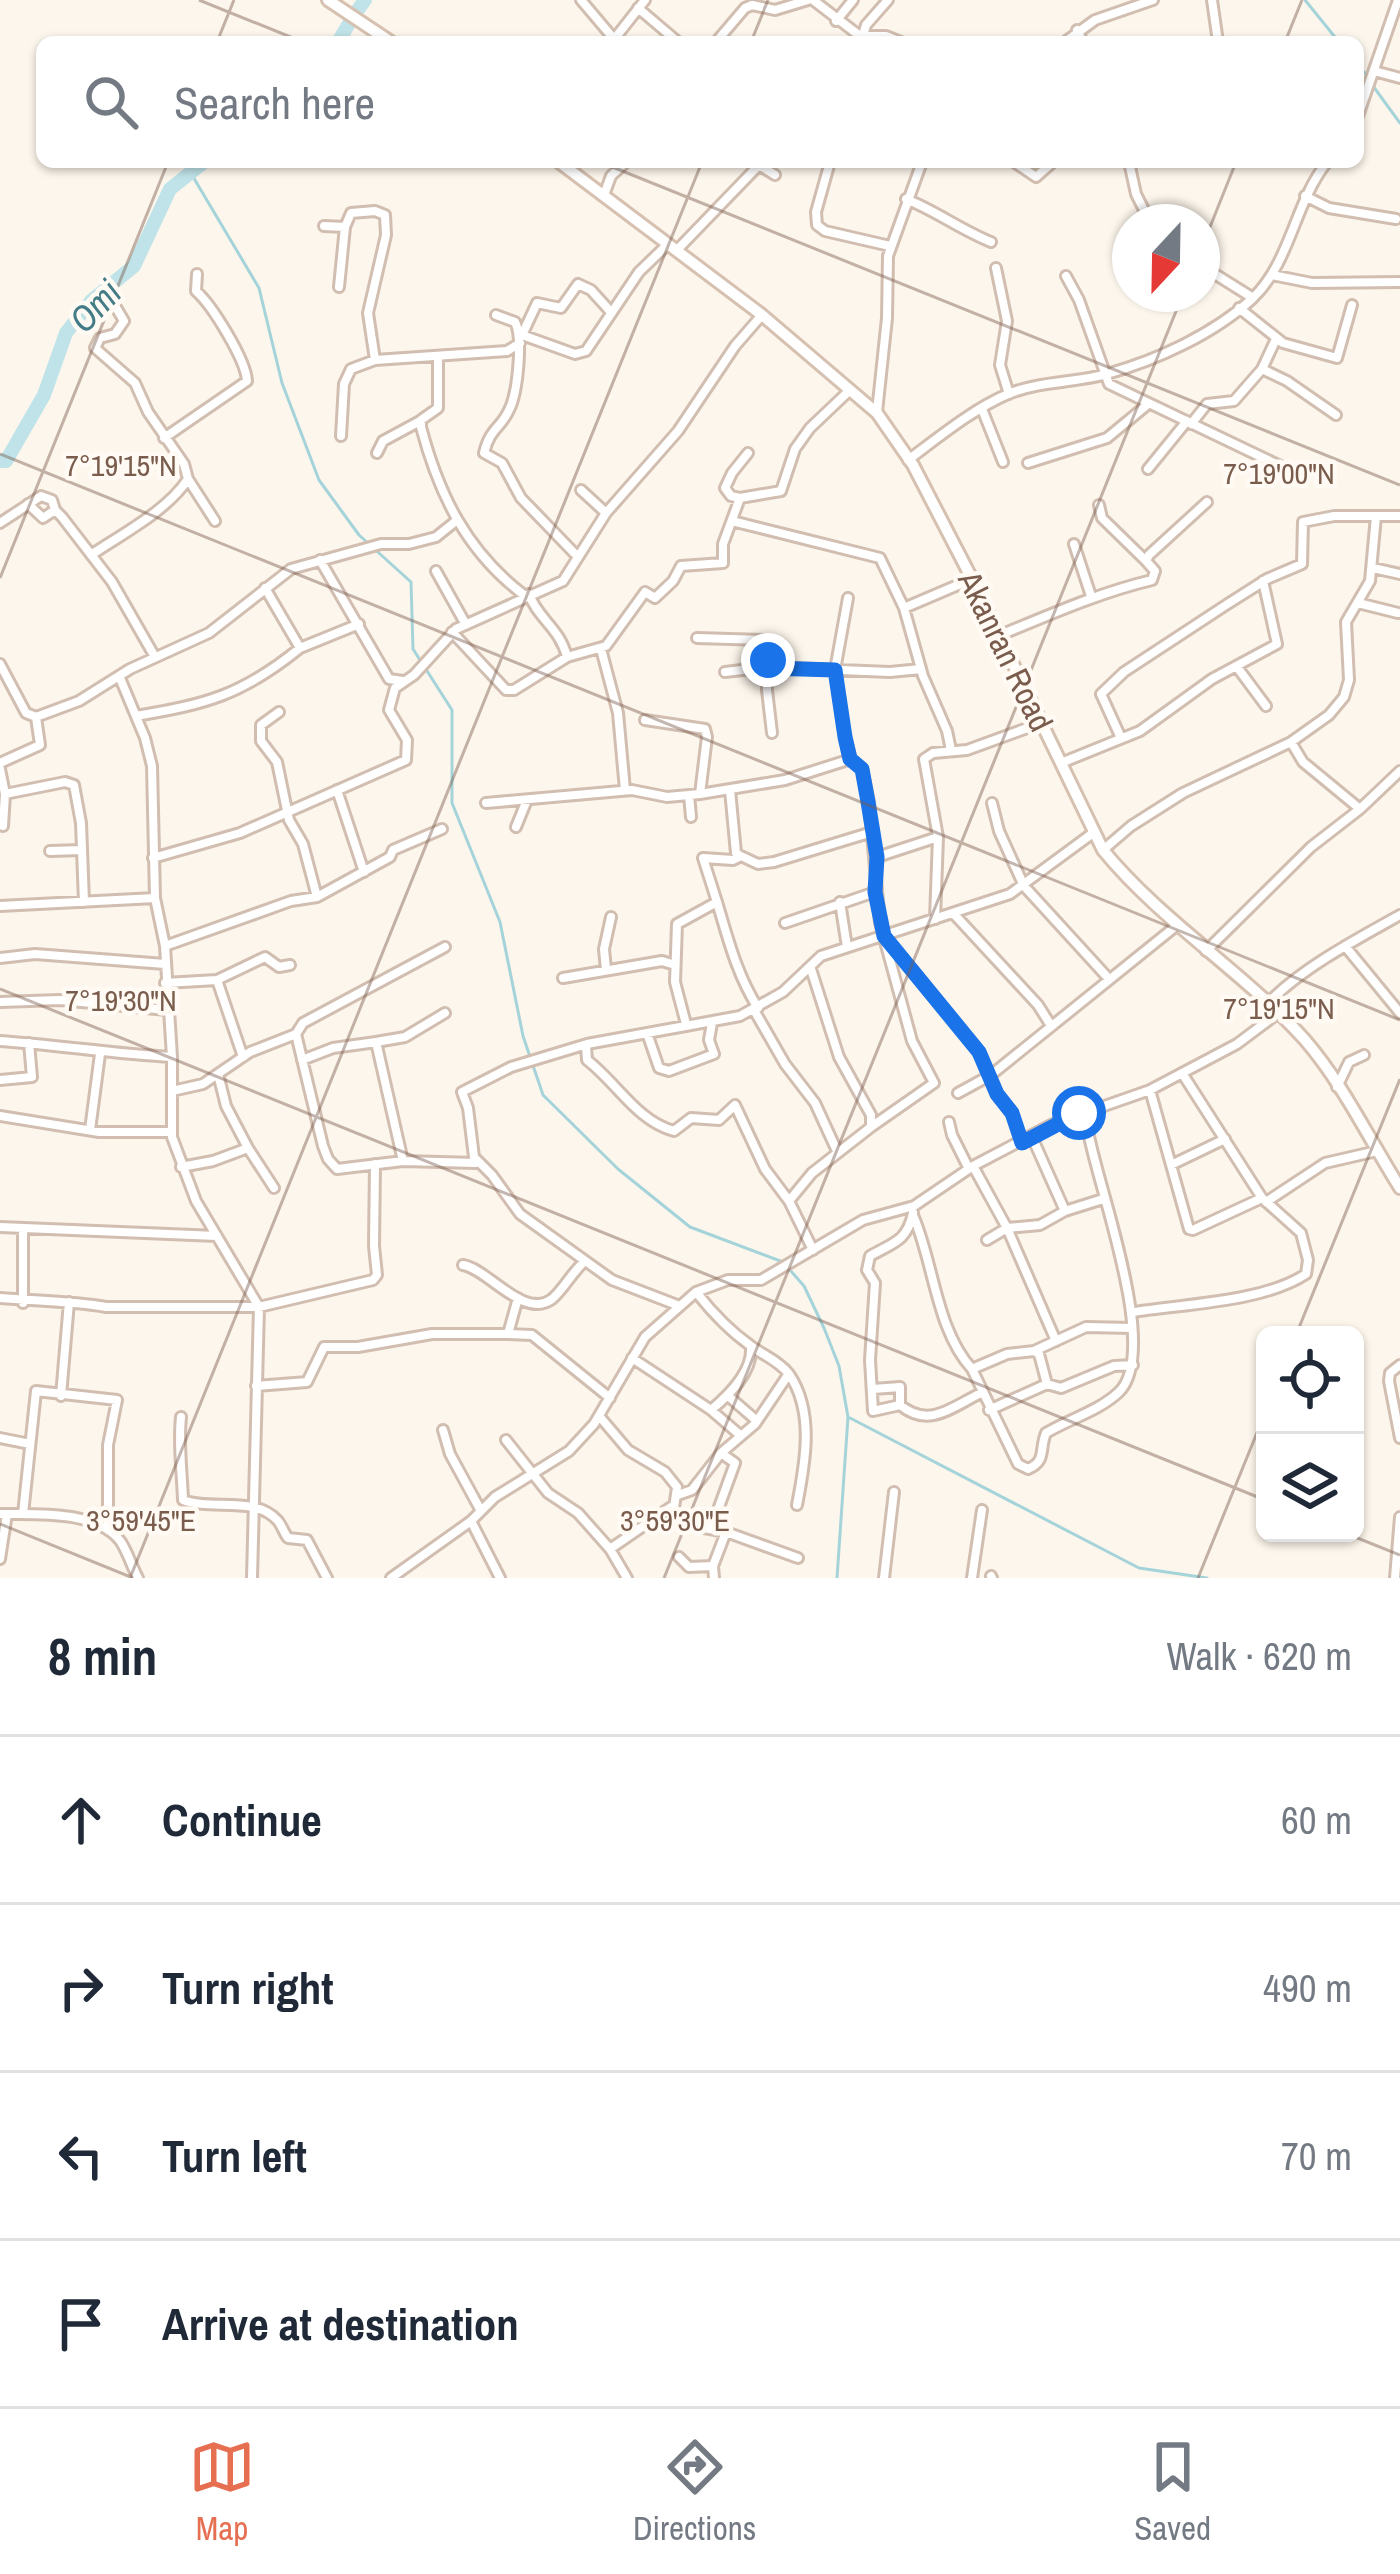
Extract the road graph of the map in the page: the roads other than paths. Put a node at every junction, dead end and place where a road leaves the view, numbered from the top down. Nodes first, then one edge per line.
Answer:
1 (328, 0) edge
2 (581, 0) edge
3 (810, 0) edge
4 (853, 0) edge
5 (888, 0) edge
6 (1153, 0) edge
7 (1211, 0) edge
8 (1398, 0) edge
9 (642, 4) edge
10 (836, 21) junction
11 (1077, 30) junction
12 (382, 36) edge
13 (610, 36) edge
14 (616, 36) edge
15 (672, 36) edge
16 (721, 36) edge
17 (856, 36) edge
18 (862, 36) edge
19 (1071, 36) edge
20 (1080, 36) edge
21 (1217, 36) edge
22 (1372, 77) junction
23 (1400, 77) edge
24 (1364, 99) edge
25 (567, 168) edge
26 (620, 168) edge
27 (756, 168) edge
28 (764, 168) edge
29 (828, 168) edge
30 (919, 168) edge
31 (1131, 168) edge
32 (1323, 168) edge
33 (775, 175) dead end
34 (604, 196) junction
35 (1305, 196) junction
36 (906, 199) junction
37 (1141, 204) edge
38 (1396, 219) dead end
39 (324, 226) dead end
40 (345, 227) junction
41 (991, 242) dead end
42 (890, 246) junction
43 (672, 247) junction
44 (996, 268) dead end
45 (197, 274) dead end
46 (1272, 275) junction
47 (1066, 276) dead end
48 (1220, 278) edge
49 (1400, 282) edge
50 (339, 287) dead end
51 (1252, 298) junction
52 (112, 299) dead end
53 (1352, 304) dead end
54 (1239, 308) junction
55 (610, 311) junction
56 (763, 315) junction
57 (496, 316) dead end
58 (521, 338) junction
59 (1276, 339) junction
60 (438, 356) junction
61 (375, 360) junction
62 (1262, 369) junction
63 (1105, 375) junction
64 (851, 389) junction
65 (1009, 394) junction
66 (1147, 405) junction
67 (982, 409) junction
68 (877, 413) junction
69 (1336, 415) dead end
70 (422, 420) junction
71 (1189, 423) junction
72 (341, 436) dead end
73 (164, 438) junction
74 (377, 453) dead end
75 (748, 453) dead end
76 (908, 460) junction
77 (1004, 462) dead end
78 (1028, 464) dead end
79 (1148, 470) dead end
80 (1297, 474) dead end
81 (188, 479) junction
82 (581, 490) dead end
83 (740, 498) junction
84 (1207, 502) dead end
85 (1099, 505) dead end
86 (606, 513) junction
87 (1376, 516) junction
88 (1400, 517) edge
89 (456, 520) junction
90 (215, 521) dead end
91 (732, 521) junction
92 (0, 523) edge
93 (1074, 544) dead end
94 (91, 555) junction
95 (579, 557) junction
96 (320, 560) junction
97 (1146, 561) junction
98 (1373, 568) junction
99 (436, 571) dead end
100 (1400, 574) edge
101 (972, 579) junction
102 (1263, 581) junction
103 (265, 587) junction
104 (527, 595) junction
105 (1090, 596) junction
106 (848, 598) dead end
107 (1356, 602) junction
108 (904, 608) junction
109 (1398, 613) edge
110 (465, 623) junction
111 (359, 624) junction
112 (452, 632) junction
113 (998, 636) junction
114 (698, 638) dead end
115 (300, 648) junction
116 (601, 649) junction
117 (155, 657) junction
118 (567, 657) junction
119 (0, 664) edge
120 (1237, 667) junction
121 (767, 668) junction
122 (921, 669) junction
123 (835, 670) junction
124 (725, 672) dead end
125 (120, 678) junction
126 (404, 681) junction
127 (4, 682) edge
128 (1266, 706) dead end
129 (279, 712) dead end
130 (136, 716) junction
131 (37, 717) junction
132 (645, 720) dead end
133 (1040, 724) junction
134 (772, 733) dead end
135 (1121, 738) junction
136 (1291, 742) junction
137 (951, 750) junction
138 (850, 759) junction
139 (1061, 763) junction
140 (0, 766) edge
141 (1400, 771) edge
142 (337, 790) junction
143 (626, 790) junction
144 (730, 790) junction
145 (5, 794) junction
146 (695, 795) junction
147 (527, 800) junction
148 (486, 803) dead end
149 (992, 803) dead end
150 (286, 809) junction
151 (1360, 809) junction
152 (691, 817) dead end
153 (3, 826) dead end
154 (516, 827) dead end
155 (442, 829) dead end
156 (872, 832) junction
157 (1093, 833) junction
158 (938, 836) junction
159 (82, 850) junction
160 (1103, 850) junction
161 (50, 851) dead end
162 (741, 856) junction
163 (877, 857) junction
164 (153, 858) junction
165 (364, 872) junction
166 (1024, 886) junction
167 (875, 892) junction
168 (317, 897) junction
169 (154, 898) junction
170 (85, 902) junction
171 (716, 902) junction
172 (840, 902) junction
173 (0, 905) edge
174 (952, 912) junction
175 (1400, 915) edge
176 (611, 916) dead end
177 (935, 919) junction
178 (785, 923) dead end
179 (1176, 926) junction
180 (884, 936) junction
181 (165, 946) junction
182 (1346, 946) junction
183 (445, 947) dead end
184 (847, 947) junction
185 (1205, 952) junction
186 (0, 958) edge
187 (165, 964) junction
188 (290, 965) dead end
189 (675, 965) junction
190 (811, 969) junction
191 (606, 970) junction
192 (563, 978) dead end
193 (1109, 979) junction
194 (217, 980) junction
195 (165, 982) junction
196 (0, 1002) edge
197 (756, 1009) junction
198 (1272, 1009) junction
199 (167, 1010) junction
200 (445, 1012) dead end
201 (1400, 1013) edge
202 (712, 1023) junction
203 (1050, 1024) junction
204 (687, 1025) junction
205 (647, 1033) junction
206 (296, 1034) junction
207 (0, 1041) edge
208 (376, 1042) junction
209 (29, 1043) junction
210 (587, 1044) junction
211 (100, 1054) junction
212 (1364, 1055) dead end
213 (172, 1057) junction
214 (243, 1057) junction
215 (302, 1060) junction
216 (1182, 1073) junction
217 (218, 1074) junction
218 (992, 1075) junction
219 (0, 1080) edge
220 (1337, 1087) junction
221 (1150, 1090) junction
222 (172, 1091) junction
223 (958, 1093) dead end
224 (1079, 1113) junction
225 (0, 1116) edge
226 (950, 1122) dead end
227 (871, 1126) junction
228 (89, 1130) junction
229 (172, 1132) junction
230 (1032, 1137) junction
231 (1226, 1139) junction
232 (1022, 1143) junction
233 (248, 1148) junction
234 (837, 1150) junction
235 (1377, 1151) junction
236 (1400, 1158) edge
237 (473, 1160) junction
238 (403, 1161) junction
239 (376, 1164) junction
240 (1171, 1165) junction
241 (182, 1167) junction
242 (971, 1167) junction
243 (1387, 1167) junction
244 (274, 1188) dead end
245 (1400, 1188) edge
246 (1103, 1199) junction
247 (1264, 1200) junction
248 (789, 1201) junction
249 (912, 1210) junction
250 (1065, 1211) junction
251 (0, 1227) edge
252 (1007, 1228) junction
253 (23, 1229) junction
254 (218, 1236) junction
255 (986, 1240) dead end
256 (813, 1250) junction
257 (585, 1261) junction
258 (464, 1265) dead end
259 (696, 1292) junction
260 (0, 1298) edge
261 (518, 1298) junction
262 (68, 1302) junction
263 (23, 1303) junction
264 (259, 1306) junction
265 (677, 1306) junction
266 (1133, 1312) junction
267 (1132, 1328) junction
268 (508, 1334) junction
269 (1056, 1341) junction
270 (752, 1347) junction
271 (1034, 1351) junction
272 (632, 1358) junction
273 (1133, 1365) junction
274 (1400, 1365) edge
275 (972, 1369) junction
276 (789, 1374) junction
277 (1047, 1384) junction
278 (256, 1386) junction
279 (873, 1389) junction
280 (981, 1393) junction
281 (727, 1395) junction
282 (61, 1396) junction
283 (610, 1398) junction
284 (900, 1405) junction
285 (711, 1410) junction
286 (989, 1410) junction
287 (181, 1417) dead end
288 (599, 1417) junction
289 (757, 1421) junction
290 (443, 1430) dead end
291 (740, 1435) junction
292 (0, 1438) edge
293 (1400, 1438) edge
294 (506, 1440) dead end
295 (30, 1444) junction
296 (721, 1454) junction
297 (533, 1470) junction
298 (895, 1492) dead end
299 (677, 1495) junction
300 (797, 1505) dead end
301 (251, 1506) junction
302 (671, 1507) junction
303 (982, 1510) dead end
304 (481, 1511) junction
305 (4, 1514) edge
306 (23, 1514) junction
307 (1400, 1517) edge
308 (471, 1521) junction
309 (711, 1529) junction
310 (107, 1530) junction
311 (726, 1532) junction
312 (610, 1549) junction
313 (679, 1557) dead end
314 (798, 1558) dead end
315 (0, 1559) edge
316 (713, 1566) junction
317 (138, 1578) edge
318 (252, 1578) edge
319 (327, 1578) edge
320 (391, 1578) edge
321 (500, 1578) edge
322 (627, 1578) edge
323 (714, 1578) edge
324 (884, 1578) edge
325 (972, 1578) edge
326 (1395, 1578) edge

1 - 12 main road
2 - 13 street
3 - 10 street
3 - 16 street
4 - 10 street
5 - 18 street
6 - 11 street
7 - 21 street
8 - 22 street
9 - 14 street
9 - 15 street
10 - 17 street
11 - 19 street
11 - 20 street
22 - 23 street
22 - 24 street
25 - 34 main road, Akanran Road
26 - 34 street
27 - 43 street
28 - 33 street
29 - 42 street
30 - 36 street
31 - 37 street
32 - 35 street
34 - 43 main road, Akanran Road
35 - 38 street
35 - 46 street
36 - 41 street
36 - 42 street
39 - 40 street
40 - 50 street
40 - 61 street
42 - 68 street
43 - 55 street
43 - 56 main road, Akanran Road
44 - 65 street
45 - 73 street
46 - 49 street
46 - 51 street
47 - 63 street
48 - 51 street
51 - 54 street
52 - 73 street
53 - 59 street
54 - 59 street
54 - 63 street
55 - 58 street
55 - 58 street
56 - 64 main road, Akanran Road
56 - 86 street
57 - 58 street
58 - 60 street
58 - 95 street
59 - 62 street
60 - 61 street
60 - 70 street
61 - 72 street
62 - 69 street
62 - 71 street
63 - 65 street
63 - 66 street
64 - 68 main road, Akanran Road
64 - 83 street
65 - 67 street
66 - 71 street
66 - 78 street
67 - 76 street
67 - 77 street
68 - 76 main road, Akanran Road
70 - 74 street
70 - 89 street
71 - 79 street
71 - 80 street
73 - 81 street
75 - 83 street
76 - 101 main road, Akanran Road
81 - 90 street
81 - 94 street
82 - 86 street
83 - 91 street
84 - 97 street
85 - 97 street
86 - 95 street
87 - 88 street
87 - 98 street
87 - 102 street
89 - 96 street
89 - 104 street
91 - 108 street
91 - 116 street
92 - 94 street
93 - 105 street
94 - 117 street
95 - 104 street
96 - 103 street
96 - 111 street
97 - 105 street
98 - 100 street
98 - 107 street
99 - 110 street
101 - 108 street
101 - 113 main road, Akanran Road
102 - 120 street
102 - 135 street
103 - 115 street
103 - 117 street
104 - 110 street
104 - 118 street
105 - 113 street
106 - 123 street
107 - 109 street
107 - 136 street
108 - 122 street
110 - 112 street
111 - 115 street
111 - 126 street
112 - 118 street
112 - 126 street
113 - 133 main road, Akanran Road
114 - 121 street
115 - 130 street
116 - 118 street
116 - 143 street
117 - 125 street
119 - 127 street
120 - 128 street
120 - 135 street
121 - 123 street
121 - 124 street
121 - 134 street
122 - 123 street
122 - 137 street
123 - 138 street
125 - 130 street
125 - 131 street
126 - 142 street
127 - 131 street
129 - 150 street
130 - 164 street
131 - 140 street
132 - 146 street
133 - 137 street
133 - 139 main road, Akanran Road
135 - 139 street
136 - 151 street
136 - 160 street
137 - 158 street
138 - 144 street
138 - 156 street
139 - 157 main road, Akanran Road
140 - 145 street
141 - 151 street
142 - 150 street
142 - 165 street
143 - 146 street
143 - 147 street
144 - 146 street
144 - 162 street
145 - 153 street
145 - 159 street
146 - 152 street
147 - 148 street
147 - 154 street
149 - 166 street
150 - 164 street
150 - 168 street
151 - 185 street
155 - 165 street
156 - 162 street
156 - 163 street
157 - 160 main road, Akanran Road
157 - 166 street
158 - 163 street
158 - 177 street
159 - 161 street
159 - 170 street
160 - 179 main road, Akanran Road
162 - 171 street
163 - 167 street
164 - 169 street
165 - 168 street
166 - 174 street
166 - 193 street
167 - 172 street
167 - 180 street
168 - 181 street
169 - 170 street
169 - 181 street
170 - 173 street
171 - 189 street
171 - 197 street
172 - 178 street
172 - 184 street
174 - 177 street
174 - 203 street
175 - 182 street
176 - 191 street
177 - 180 street
179 - 185 main road, Akanran Road
179 - 193 street
180 - 184 street
180 - 218 street
180 - 227 street
181 - 187 street
182 - 198 street
182 - 201 street
183 - 206 street
184 - 190 street
185 - 198 main road, Akanran Road
186 - 187 street
187 - 195 street
188 - 194 street
189 - 191 street
189 - 204 street
190 - 197 street
190 - 227 street
191 - 192 street
193 - 203 street
194 - 195 street
194 - 214 street
195 - 199 street
196 - 199 street
197 - 202 street
197 - 234 street
198 - 216 street
198 - 220 main road, Akanran Road
199 - 213 street
200 - 208 street
202 - 204 street
202 - 205 street
203 - 218 street
204 - 205 street
205 - 210 street
206 - 214 street
206 - 215 street
207 - 209 street
208 - 215 street
208 - 238 street
209 - 211 street
209 - 219 street
210 - 237 street
210 - 248 street
211 - 213 street
211 - 228 street
212 - 220 street
213 - 222 street
214 - 217 street
215 - 239 street
216 - 221 street
216 - 231 street
217 - 222 street
217 - 233 street
218 - 223 street
218 - 232 street
220 - 235 main road, Akanran Road
221 - 224 street
221 - 240 street
222 - 229 street
224 - 230 street
224 - 246 street
225 - 228 street
226 - 242 street
227 - 234 street
228 - 229 street
229 - 241 street
230 - 232 street
230 - 250 street
231 - 240 street
231 - 247 street
232 - 242 street
233 - 241 street
233 - 244 street
234 - 248 street
235 - 243 main road, Akanran Road
235 - 247 street
236 - 243 street
237 - 238 street
237 - 257 street
238 - 239 street
239 - 264 street
240 - 247 street
241 - 254 street
242 - 249 street
242 - 252 street
243 - 245 main road, Akanran Road
246 - 250 street
246 - 266 street
247 - 266 street
248 - 256 street
249 - 256 street
249 - 275 street
249 - 279 street
250 - 252 street
251 - 253 street
252 - 255 street
252 - 269 street
253 - 254 street
253 - 263 street
254 - 264 street
256 - 259 street
257 - 261 street
257 - 265 street
258 - 261 street
259 - 265 street
259 - 270 street
260 - 263 street
261 - 268 street
262 - 263 street
262 - 264 street
262 - 282 street
264 - 278 street
265 - 272 street
266 - 267 street
267 - 269 street
267 - 273 street
268 - 278 street
268 - 283 street
269 - 271 street
270 - 276 street
270 - 281 street
271 - 275 street
271 - 277 street
272 - 283 street
272 - 285 street
273 - 277 street
273 - 286 street
274 - 293 street
275 - 280 street
276 - 289 street
276 - 300 street
277 - 286 street
278 - 301 street
279 - 284 street
279 - 284 street
280 - 284 street
280 - 286 street
281 - 285 street
281 - 289 street
282 - 295 street
282 - 310 street
283 - 288 street
285 - 291 street
287 - 301 street
288 - 297 street
288 - 299 street
289 - 291 street
290 - 304 street
291 - 296 street
292 - 295 street
294 - 297 street
295 - 306 street
296 - 299 street
296 - 309 street
297 - 304 street
297 - 312 street
298 - 324 street
299 - 302 street
301 - 318 street
301 - 319 street
302 - 309 street
302 - 312 street
303 - 325 street
304 - 308 street
305 - 306 street
305 - 315 street
306 - 310 street
307 - 326 street
308 - 320 street
308 - 321 street
309 - 311 street
310 - 317 street
311 - 314 street
311 - 316 street
312 - 322 street
313 - 316 street
316 - 323 street

